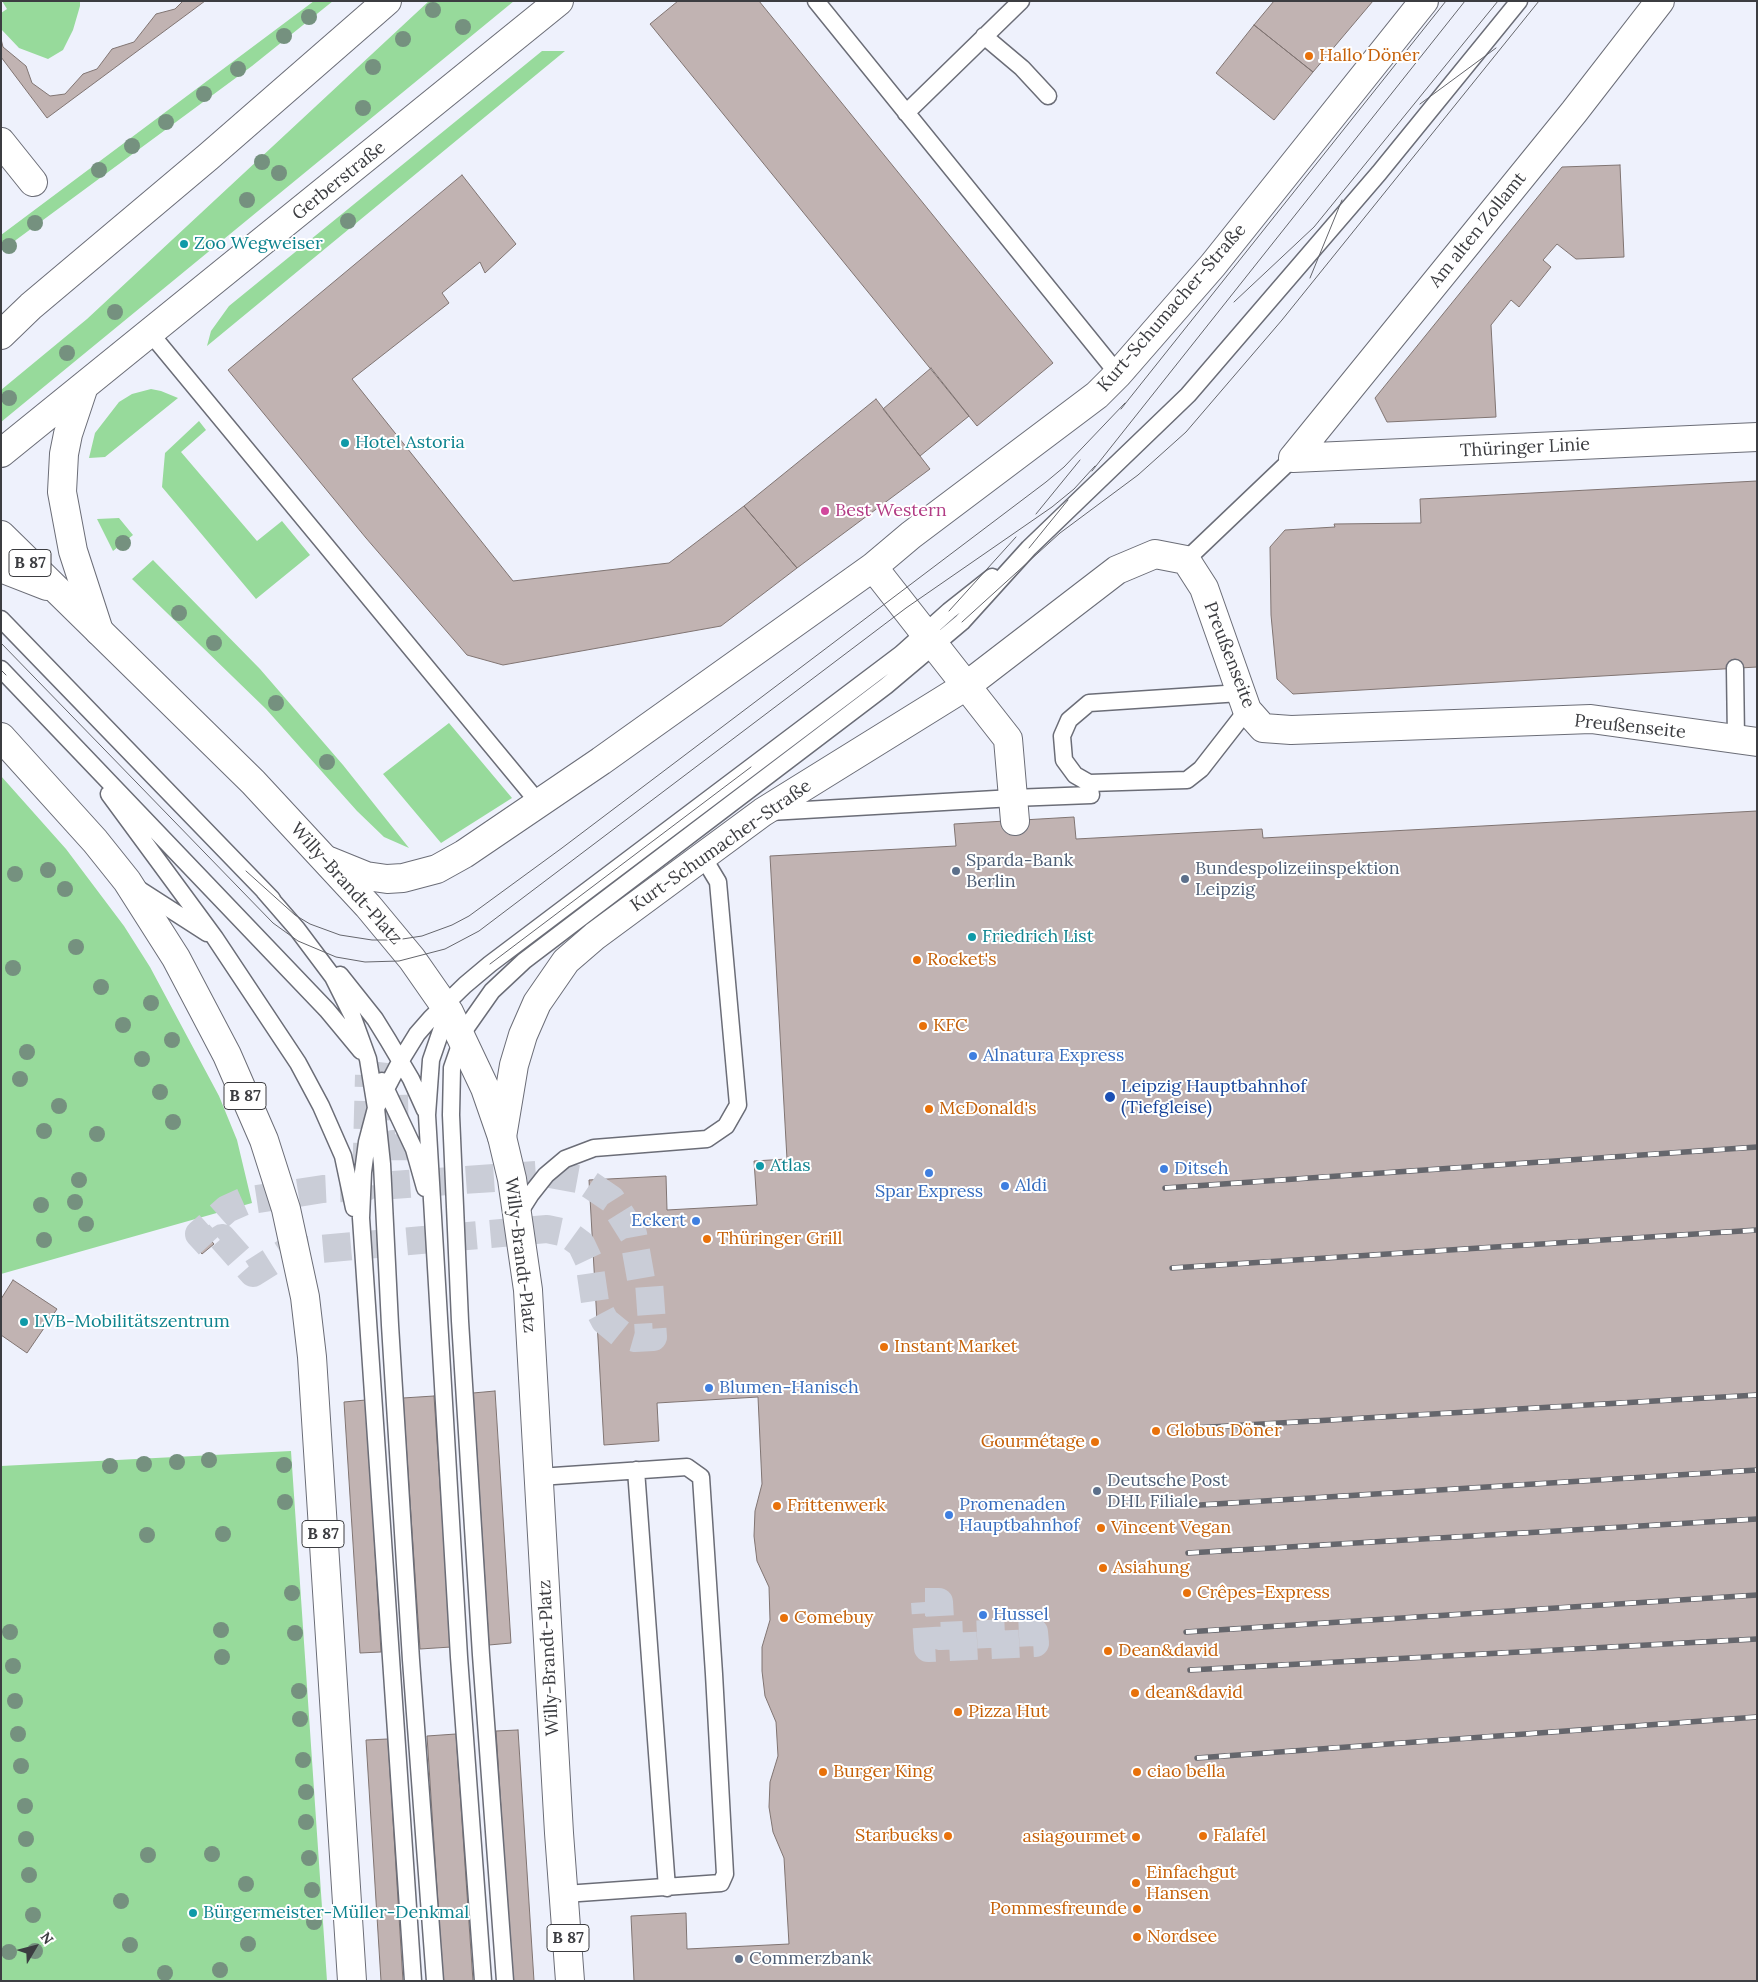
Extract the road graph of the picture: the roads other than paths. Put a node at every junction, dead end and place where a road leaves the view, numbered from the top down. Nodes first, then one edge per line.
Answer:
1 (387, 1) edge
2 (559, 1) edge
3 (816, 1) edge
4 (1021, 1) edge
5 (1424, 1) edge
6 (1519, 1) edge
7 (1660, 1) edge
8 (984, 36) junction
9 (1048, 96) dead end
10 (906, 113) junction
11 (1, 142) edge
12 (33, 182) dead end
13 (31, 306) junction
14 (1, 312) edge
15 (151, 334) junction
16 (1, 335) edge
17 (1118, 374) junction
18 (83, 389) junction
19 (1757, 437) edge
20 (1, 453) edge
21 (1294, 458) junction
22 (2, 536) edge
23 (1186, 560) junction
24 (873, 567) junction
25 (1, 568) edge
26 (58, 590) junction
27 (1, 620) edge
28 (99, 631) junction
29 (931, 639) junction
30 (1735, 668) dead end
31 (3, 670) edge
32 (966, 686) junction
33 (1243, 702) junction
34 (1, 736) edge
35 (1746, 741) edge
36 (1089, 783) junction
37 (538, 802) junction
38 (1014, 809) junction
39 (763, 812) junction
40 (703, 857) junction
41 (329, 861) junction
42 (126, 881) junction
43 (264, 891) junction
44 (215, 938) junction
45 (446, 1008) junction
46 (462, 1036) junction
47 (368, 1059) junction
48 (401, 1060) junction
49 (386, 1088) junction
50 (376, 1108) junction
51 (427, 1115) junction
52 (502, 1138) junction
53 (519, 1213) junction
54 (458, 1258) junction
55 (437, 1262) junction
56 (366, 1277) junction
57 (636, 1470) junction
58 (539, 1477) junction
59 (667, 1888) junction
60 (565, 1894) junction
61 (352, 1981) edge
62 (413, 1981) edge
63 (435, 1981) edge
64 (483, 1981) edge
65 (505, 1981) edge
66 (570, 1981) edge

1 - 13 main road
2 - 15 main road, Gerberstraße
3 - 10 lane
4 - 8 lane
5 - 17 main road, Kurt-Schumacher-Straße
6 - 29 lane
7 - 21 main road, Am alten Zollamt
8 - 9 lane
8 - 10 lane
10 - 17 lane
11 - 12 main road
13 - 14 main road
13 - 16 main road
15 - 18 main road, Gerberstraße
15 - 37 lane
17 - 24 main road, Kurt-Schumacher-Straße
18 - 20 main road, Gerberstraße
18 - 28 main road
19 - 21 main road, Thüringer Linie
21 - 23 lane
22 - 26 main road, Willy-Brandt-Platz / B 87
23 - 32 main road
23 - 33 main road, Preußenseite
24 - 29 main road
24 - 37 main road, Kurt-Schumacher-Straße
25 - 26 main road
26 - 28 main road, Willy-Brandt-Platz / B 87
27 - 43 lane
28 - 41 main road, Willy-Brandt-Platz / B 87
29 - 32 main road
29 - 45 lane
29 - 46 lane
30 - 35 lane
31 - 44 lane
31 - 47 lane
32 - 38 main road
32 - 39 main road, Kurt-Schumacher-Straße
33 - 35 main road, Preußenseite
33 - 36 lane
33 - 36 lane
34 - 42 main road, B 87
36 - 38 lane
37 - 41 main road, Kurt-Schumacher-Straße
38 - 39 lane
39 - 40 main road, Kurt-Schumacher-Straße
40 - 52 main road, Kurt-Schumacher-Straße
40 - 53 lane
41 - 45 main road, Willy-Brandt-Platz / B 87
42 - 44 lane
42 - 61 main road, B 87
43 - 47 lane
43 - 48 lane
44 - 56 lane
45 - 46 main road, Willy-Brandt-Platz / B 87
45 - 48 lane
45 - 51 lane
46 - 52 main road, Willy-Brandt-Platz / B 87
46 - 54 lane
47 - 49 lane
47 - 50 lane
48 - 49 lane
48 - 51 lane
49 - 50 lane
49 - 55 lane
50 - 56 lane
50 - 63 lane
51 - 54 lane
51 - 55 lane
52 - 53 main road, Willy-Brandt-Platz / B 87
53 - 58 main road, Willy-Brandt-Platz / B 87
54 - 65 lane
55 - 64 lane
56 - 62 lane
57 - 58 lane
57 - 59 lane
57 - 59 lane
58 - 60 main road, Willy-Brandt-Platz / B 87
59 - 60 lane
60 - 66 main road, Willy-Brandt-Platz / B 87

